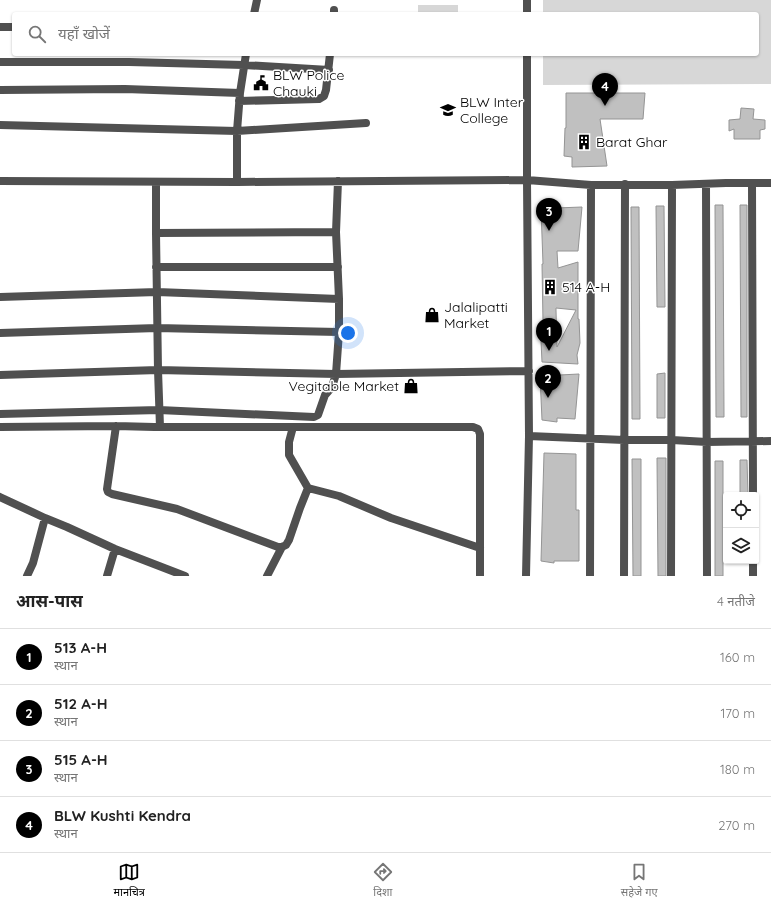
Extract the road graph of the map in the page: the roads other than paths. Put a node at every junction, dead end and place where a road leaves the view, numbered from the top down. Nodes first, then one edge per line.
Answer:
1 (257, 0) edge
2 (527, 0) edge
3 (254, 12) edge
4 (527, 12) edge
5 (0, 27) edge
6 (12, 27) edge
7 (246, 56) edge
8 (330, 56) edge
9 (527, 56) edge
10 (0, 62) edge
11 (244, 66) junction
12 (328, 70) junction
13 (0, 90) edge
14 (240, 97) junction
15 (366, 123) dead end
16 (0, 125) edge
17 (237, 131) junction
18 (527, 180) junction
19 (0, 181) edge
20 (338, 181) junction
21 (156, 182) junction
22 (237, 182) junction
23 (752, 183) junction
24 (771, 183) edge
25 (625, 184) junction
26 (706, 184) junction
27 (591, 185) junction
28 (672, 185) junction
29 (336, 232) junction
30 (156, 233) junction
31 (156, 266) junction
32 (338, 267) junction
33 (157, 292) junction
34 (0, 298) edge
35 (339, 299) junction
36 (157, 328) junction
37 (339, 332) junction
38 (0, 333) edge
39 (158, 370) junction
40 (529, 370) junction
41 (336, 374) junction
42 (0, 375) edge
43 (159, 410) junction
44 (0, 414) edge
45 (116, 426) junction
46 (0, 427) edge
47 (160, 427) junction
48 (293, 427) junction
49 (529, 436) junction
50 (590, 439) junction
51 (624, 440) junction
52 (672, 440) junction
53 (771, 441) edge
54 (707, 442) junction
55 (754, 442) junction
56 (308, 488) junction
57 (753, 492) edge
58 (0, 497) edge
59 (44, 518) junction
60 (282, 547) junction
61 (480, 548) junction
62 (115, 549) junction
63 (753, 564) edge
64 (27, 576) edge
65 (107, 576) edge
66 (185, 576) edge
67 (267, 576) edge
68 (480, 576) edge
69 (526, 576) edge
70 (590, 576) edge
71 (624, 576) edge
72 (671, 576) edge
73 (707, 576) edge
74 (753, 576) edge

1 - 3 street
2 - 4 street
5 - 6 street
7 - 11 street
8 - 12 street
9 - 18 street
10 - 11 street
11 - 12 street
11 - 14 street
12 - 14 street
13 - 14 street
14 - 17 street
15 - 17 street
16 - 17 street
17 - 22 street
18 - 20 street
18 - 27 street
18 - 40 street
19 - 21 street
20 - 22 street
20 - 29 street
21 - 22 street
21 - 30 street
23 - 24 street
23 - 26 street
23 - 55 street
25 - 27 street
25 - 28 street
25 - 51 street
26 - 28 street
26 - 54 street
27 - 50 street
28 - 52 street
29 - 30 street
29 - 32 street
30 - 31 street
31 - 32 street
31 - 33 street
32 - 35 street
33 - 34 street
33 - 35 street
33 - 36 street
35 - 37 street
36 - 37 street
36 - 38 street
36 - 39 street
37 - 41 street
39 - 41 street
39 - 42 street
39 - 43 street
40 - 41 street
40 - 49 street
41 - 43 street
43 - 44 street
43 - 47 street
45 - 46 street
45 - 47 street
45 - 60 street
47 - 48 street
48 - 56 street
48 - 61 street
49 - 50 street
49 - 69 street
50 - 51 street
50 - 70 street
51 - 52 street
51 - 71 street
52 - 54 street
52 - 72 street
53 - 55 street
54 - 55 street
54 - 73 street
55 - 57 street
56 - 60 street
56 - 61 street
58 - 59 street
59 - 62 street
59 - 64 street
60 - 67 street
61 - 68 street
62 - 65 street
62 - 66 street
63 - 74 street

